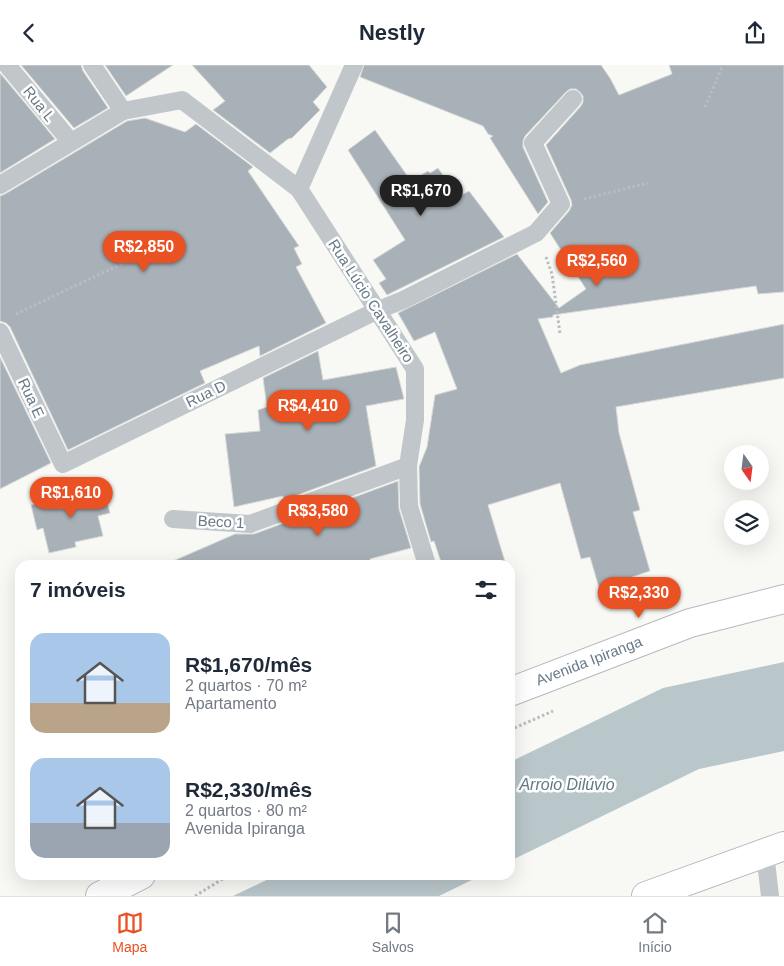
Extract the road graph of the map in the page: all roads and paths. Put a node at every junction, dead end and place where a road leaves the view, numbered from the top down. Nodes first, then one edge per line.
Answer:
1 (7, 65) edge
2 (92, 65) edge
3 (354, 65) edge
4 (723, 65) edge
5 (573, 99) dead end
6 (705, 107) dead end
7 (123, 111) junction
8 (71, 142) junction
9 (648, 183) dead end
10 (0, 185) edge
11 (299, 189) junction
12 (562, 204) junction
13 (536, 233) junction
14 (143, 267) dead end
15 (376, 311) junction
16 (4, 325) edge
17 (560, 334) dead end
18 (63, 465) joint
19 (408, 466) junction
20 (173, 519) dead end
21 (425, 560) edge
22 (784, 599) edge
23 (515, 690) edge
24 (775, 850) edge
25 (130, 880) edge
26 (221, 880) edge
27 (100, 896) edge
28 (195, 896) edge
29 (646, 896) edge
30 (770, 896) edge

1 - 8 lane, Rua L
2 - 7 lane
3 - 11 lane
4 - 6 path
5 - 12 lane
7 - 8 lane
7 - 11 lane, Rua Lúcio Cavalheiro
8 - 10 lane
9 - 12 path
11 - 15 lane, Rua Lúcio Cavalheiro
12 - 13 lane
13 - 15 lane, Rua D
13 - 17 path
14 - 16 path
15 - 18 lane, Rua D
15 - 19 lane, Rua Lúcio Cavalheiro
16 - 18 lane, Rua E
19 - 20 lane, Beco 1
19 - 21 lane, Rua Lúcio Cavalheiro
22 - 23 main road, Avenida Ipiranga
24 - 29 main road
24 - 30 lane
25 - 27 main road
26 - 28 path

